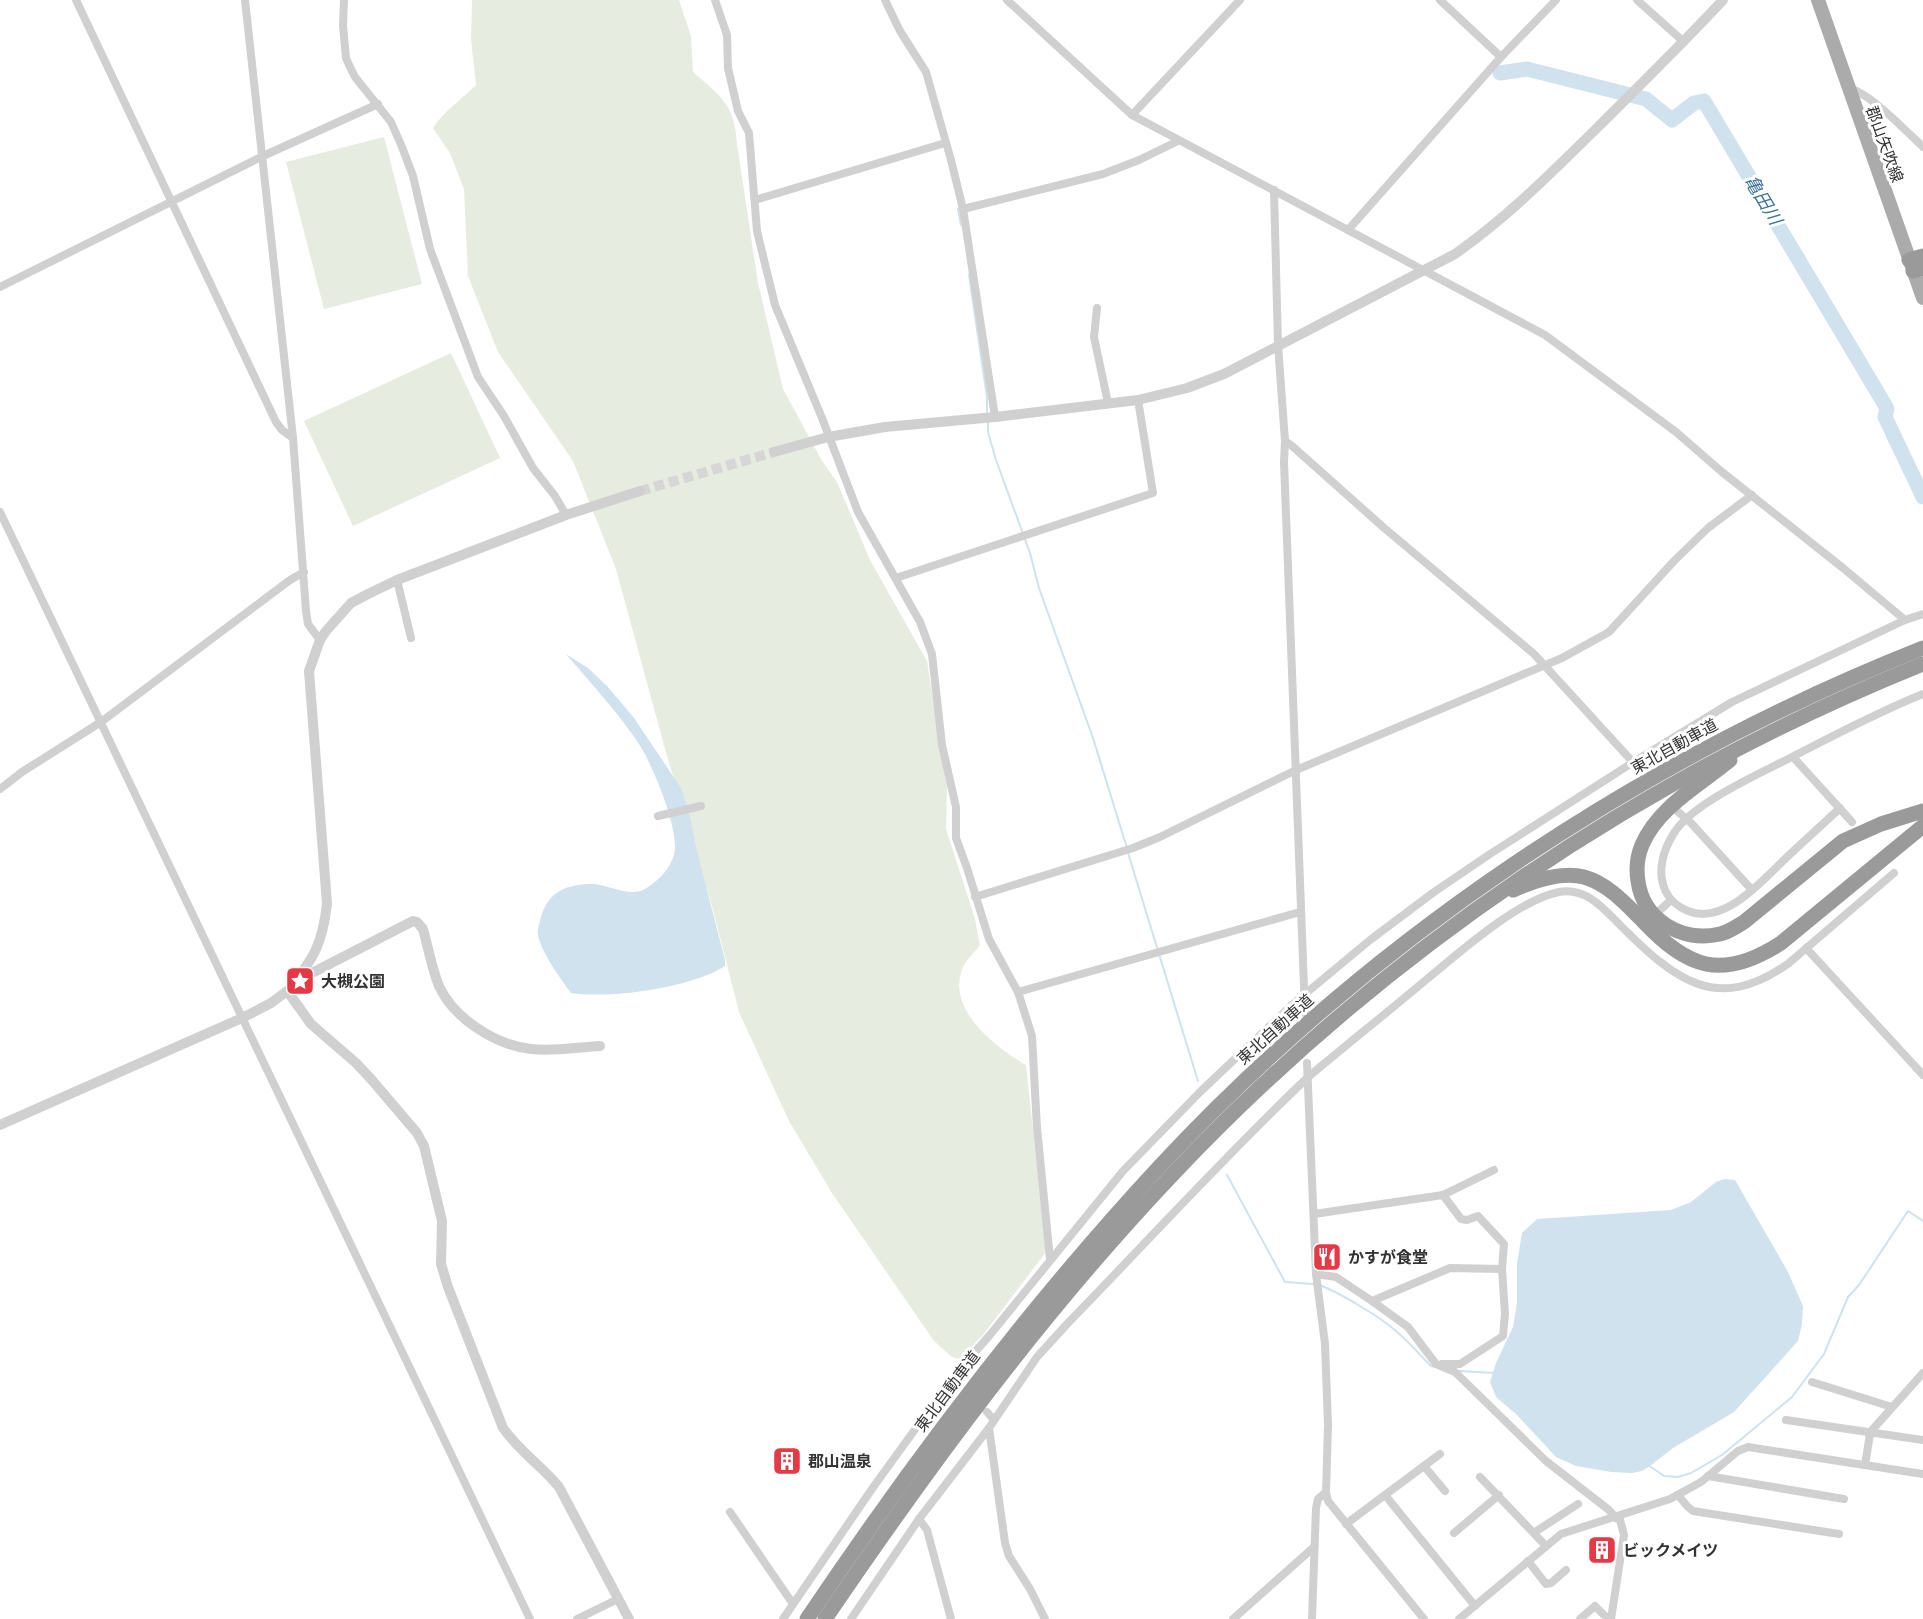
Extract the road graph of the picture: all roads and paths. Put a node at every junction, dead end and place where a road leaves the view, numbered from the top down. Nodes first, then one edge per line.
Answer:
1 (76, 0) edge
2 (245, 0) edge
3 (344, 0) edge
4 (716, 0) edge
5 (885, 0) edge
6 (1007, 0) edge
7 (1240, 0) edge
8 (1440, 0) edge
9 (1556, 0) edge
10 (1637, 0) edge
11 (1723, 0) edge
12 (1818, 0) edge
13 (1684, 42) junction
14 (1501, 57) junction
15 (1848, 88) junction
16 (378, 104) junction
17 (1132, 115) junction
18 (1178, 141) junction
19 (945, 144) junction
20 (1923, 147) edge
21 (263, 156) junction
22 (1274, 190) junction
23 (755, 200) junction
24 (172, 202) junction
25 (963, 209) junction
26 (1348, 230) junction
27 (1917, 264) edge
28 (1425, 270) junction
29 (0, 287) edge
30 (1923, 298) edge
31 (1097, 308) dead end
32 (1278, 345) junction
33 (1138, 400) junction
34 (1108, 403) junction
35 (994, 417) junction
36 (828, 436) junction
37 (293, 438) junction
38 (1285, 441) junction
39 (774, 452) tunnel mouth
40 (640, 491) tunnel mouth
41 (1752, 495) junction
42 (0, 512) edge
43 (566, 514) junction
44 (304, 572) junction
45 (896, 578) junction
46 (398, 580) junction
47 (1923, 614) edge
48 (1905, 620) junction
49 (411, 638) dead end
50 (320, 640) junction
51 (1923, 648) edge
52 (1923, 664) edge
53 (1544, 665) junction
54 (1923, 694) edge
55 (101, 722) junction
56 (1758, 737) junction
57 (1793, 757) junction
58 (1632, 763) junction
59 (1296, 770) junction
60 (1641, 771) dead end
61 (0, 789) edge
62 (701, 806) dead end
63 (1840, 808) junction
64 (1676, 810) dead end
65 (1923, 811) edge
66 (658, 816) dead end
67 (1685, 820) junction
68 (1852, 822) dead end
69 (1923, 826) edge
70 (1894, 873) dead end
71 (1752, 890) junction
72 (975, 897) junction
73 (1671, 900) junction
74 (1486, 902) junction
75 (1300, 912) junction
76 (1658, 912) dead end
77 (1641, 930) dead end
78 (1633, 937) junction
79 (1806, 948) junction
80 (288, 992) junction
81 (1018, 992) junction
82 (1305, 995) junction
83 (1305, 1013) dead end
84 (242, 1018) junction
85 (600, 1046) dead end
86 (1307, 1063) dead end
87 (1923, 1075) edge
88 (1307, 1078) junction
89 (0, 1125) edge
90 (1494, 1170) dead end
91 (1443, 1195) junction
92 (1314, 1214) junction
93 (1050, 1259) junction
94 (1502, 1269) junction
95 (1316, 1274) junction
96 (1372, 1301) junction
97 (1436, 1364) junction
98 (1923, 1373) edge
99 (953, 1377) junction
100 (1812, 1382) dead end
101 (962, 1385) dead end
102 (1893, 1407) junction
103 (987, 1412) dead end
104 (1786, 1420) dead end
105 (991, 1424) junction
106 (1870, 1434) junction
107 (1923, 1440) edge
108 (1440, 1454) dead end
109 (1864, 1465) junction
110 (1424, 1466) junction
111 (1923, 1474) edge
112 (1708, 1476) junction
113 (1480, 1477) dead end
114 (1445, 1491) dead end
115 (1326, 1492) junction
116 (1499, 1495) junction
117 (1678, 1495) junction
118 (1385, 1496) junction
119 (1844, 1499) dead end
120 (1578, 1504) dead end
121 (730, 1512) dead end
122 (1617, 1517) junction
123 (919, 1519) junction
124 (1346, 1524) junction
125 (1535, 1532) junction
126 (1454, 1533) dead end
127 (1839, 1534) dead end
128 (1546, 1546) junction
129 (1314, 1547) junction
130 (1528, 1562) junction
131 (1566, 1570) dead end
132 (618, 1599) junction
133 (793, 1604) junction
134 (1475, 1606) junction
135 (1311, 1618) edge
136 (530, 1619) edge
137 (577, 1619) edge
138 (629, 1619) edge
139 (783, 1619) edge
140 (807, 1619) edge
141 (825, 1619) edge
142 (851, 1619) edge
143 (951, 1619) edge
144 (1045, 1619) edge
145 (1233, 1619) edge
146 (1424, 1619) edge
147 (1459, 1619) edge
148 (1580, 1619) edge
149 (1609, 1619) edge

1 - 24 street
2 - 21 street
3 - 16 street
4 - 23 street
5 - 19 street
6 - 17 street
7 - 17 street
8 - 14 street
9 - 14 street
10 - 13 street
11 - 13 street
12 - 15 main road, 郡山矢吹線
13 - 28 street
14 - 26 street
15 - 20 street
15 - 27 main road, 郡山矢吹線
16 - 21 street
16 - 43 street
17 - 18 street
18 - 22 street
18 - 25 street
19 - 23 street
19 - 25 street
21 - 24 street
21 - 37 street
22 - 26 street
22 - 32 street
23 - 36 street
24 - 29 street
24 - 37 street
25 - 35 street
26 - 28 street
27 - 30 main road, 郡山矢吹線
28 - 32 street
28 - 41 street
31 - 34 street
32 - 33 street
32 - 38 street
33 - 34 street
33 - 45 street
34 - 35 street
35 - 36 street
36 - 39 street
36 - 45 street
37 - 44 street
38 - 53 street
38 - 59 street
40 - 43 street
41 - 48 street
41 - 53 street
42 - 55 street
43 - 46 street
44 - 50 street
44 - 55 street
45 - 72 street
46 - 49 street
46 - 50 street
47 - 48 street
48 - 58 street
50 - 80 street
51 - 140 highway, 東北自動車道
52 - 56 highway, 東北自動車道
53 - 58 street
53 - 59 street
54 - 57 street
55 - 61 street
55 - 84 street
56 - 65 highway
56 - 74 highway, 東北自動車道
57 - 63 street
57 - 67 street
58 - 60 street
58 - 82 street
59 - 72 street
59 - 75 street
62 - 66 street
63 - 68 street
63 - 71 street
64 - 67 street
67 - 71 street
67 - 73 street
69 - 74 highway
70 - 79 street
71 - 73 street
72 - 81 street
73 - 76 street
74 - 141 highway, 東北自動車道
75 - 81 street
75 - 82 street
77 - 78 street
78 - 79 street
78 - 88 street
79 - 87 street
80 - 84 street
80 - 85 street
80 - 132 street
81 - 93 street
82 - 83 street
82 - 93 street
84 - 89 street
84 - 136 street
86 - 88 street
88 - 92 street
88 - 105 street
90 - 91 street
91 - 92 street
91 - 94 street
92 - 95 street
93 - 99 street
94 - 96 street
94 - 97 street
95 - 96 street
95 - 115 street
96 - 97 street
97 - 122 street
98 - 102 street
99 - 101 street
99 - 133 street
100 - 102 street
102 - 106 street
103 - 105 street
104 - 106 street
105 - 123 street
105 - 144 street
106 - 107 street
106 - 109 street
108 - 110 street
109 - 111 street
109 - 112 street
110 - 114 street
110 - 118 street
112 - 117 street
112 - 119 street
113 - 116 street
115 - 124 street
115 - 129 street
116 - 125 street
116 - 126 street
117 - 122 street
117 - 127 street
118 - 124 street
118 - 134 street
120 - 125 street
121 - 133 street
122 - 128 street
122 - 149 street
123 - 142 street
123 - 143 street
124 - 146 street
125 - 128 street
128 - 130 street
129 - 135 street
129 - 145 street
130 - 131 street
130 - 134 street
132 - 137 street
132 - 138 street
133 - 139 street
134 - 147 street
148 - 149 street

